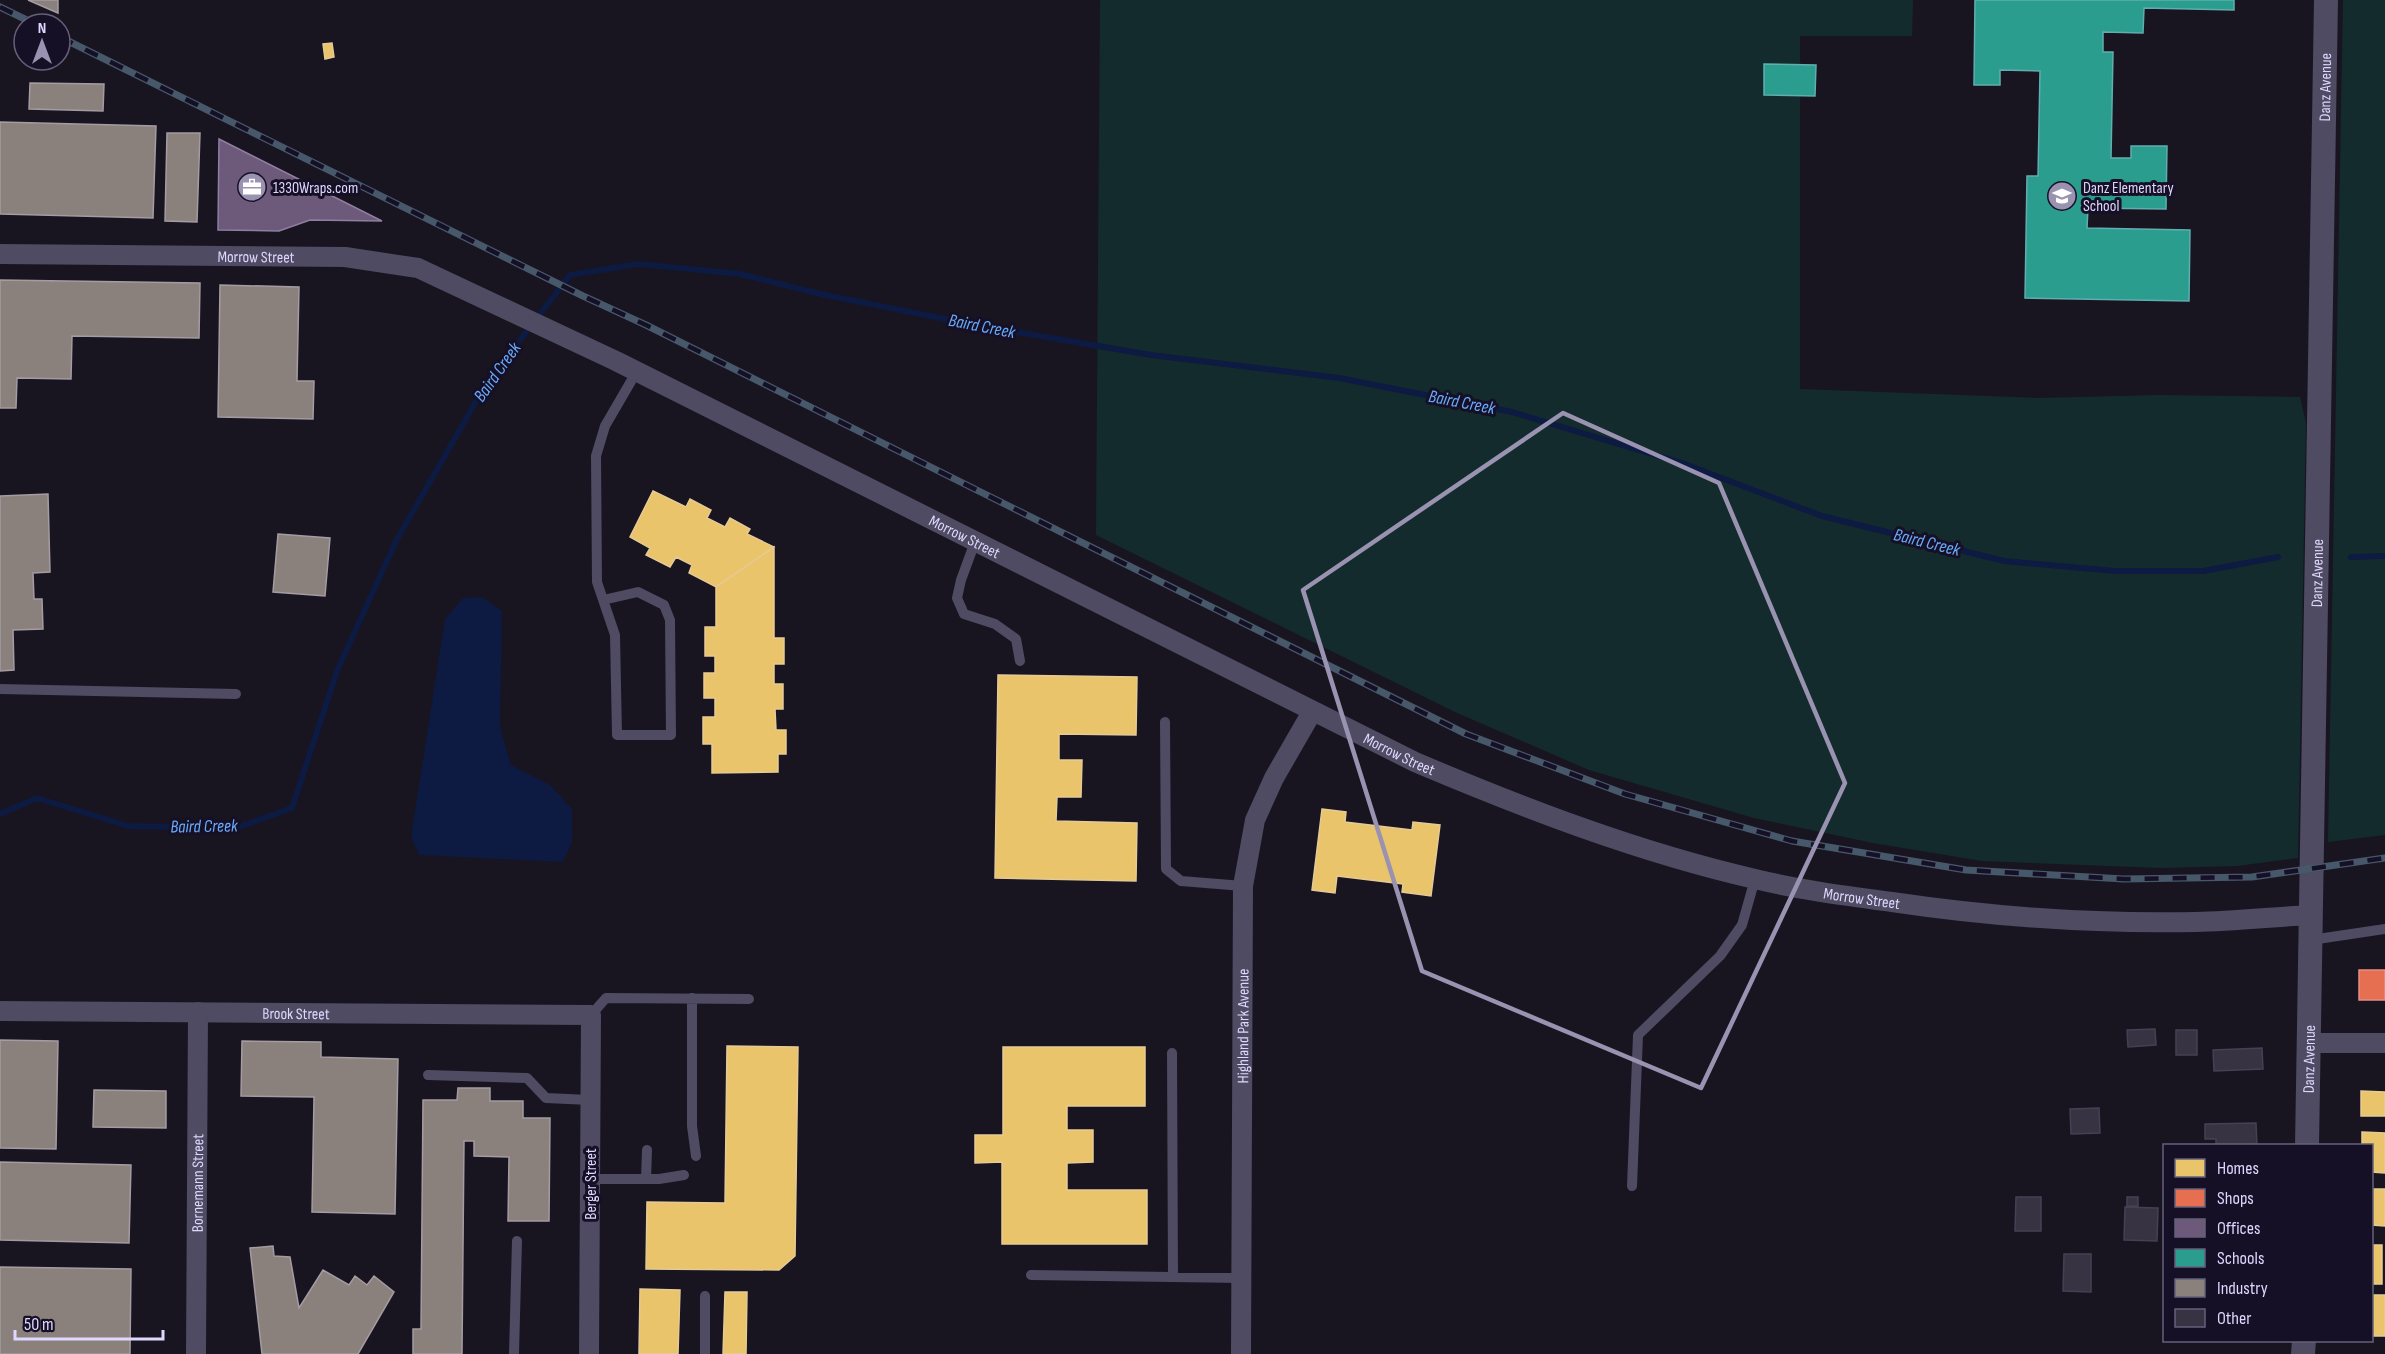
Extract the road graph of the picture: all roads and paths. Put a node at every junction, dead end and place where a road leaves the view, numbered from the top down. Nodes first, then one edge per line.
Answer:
1 (2326, 0) edge
2 (0, 254) edge
3 (637, 371) junction
4 (975, 542) junction
5 (603, 600) junction
6 (1020, 661) dead end
7 (0, 689) edge
8 (236, 694) dead end
9 (1312, 712) junction
10 (1165, 722) dead end
11 (1755, 879) junction
12 (1243, 886) junction
13 (2311, 915) junction
14 (2385, 929) edge
15 (2310, 940) junction
16 (692, 998) junction
17 (749, 999) dead end
18 (0, 1011) edge
19 (198, 1012) junction
20 (591, 1015) junction
21 (2309, 1043) junction
22 (2385, 1043) edge
23 (1172, 1053) dead end
24 (428, 1075) dead end
25 (590, 1100) junction
26 (2307, 1144) edge
27 (647, 1150) dead end
28 (696, 1156) dead end
29 (684, 1175) dead end
30 (590, 1179) junction
31 (646, 1179) junction
32 (1632, 1186) dead end
33 (517, 1241) dead end
34 (1031, 1275) dead end
35 (1173, 1277) junction
36 (1241, 1278) junction
37 (705, 1296) dead end
38 (196, 1354) edge
39 (514, 1354) edge
40 (589, 1354) edge
41 (705, 1354) edge
42 (1241, 1354) edge

1 - 13 street, Danz Avenue
2 - 3 street, Morrow Street
3 - 4 street, Morrow Street
3 - 5 lane
4 - 6 lane
4 - 9 street, Morrow Street
5 - 5 lane
7 - 8 lane
9 - 11 street, Morrow Street
9 - 12 street, Highland Park Avenue
10 - 12 lane
11 - 13 street, Morrow Street
11 - 32 lane
12 - 36 street, Highland Park Avenue
13 - 15 street, Danz Avenue
14 - 15 lane
15 - 21 street, Danz Avenue
16 - 17 lane
16 - 20 lane
16 - 28 lane
18 - 19 street, Brook Street
19 - 20 street, Brook Street
19 - 38 street, Bornemann Street
20 - 25 street, Berger Street
21 - 22 street
21 - 26 street, Danz Avenue
23 - 35 lane
24 - 25 lane
25 - 30 street, Berger Street
27 - 31 lane
29 - 31 lane
30 - 31 lane
30 - 40 street, Berger Street
33 - 39 lane
34 - 35 lane
35 - 36 lane
36 - 42 street, Highland Park Avenue
37 - 41 lane

